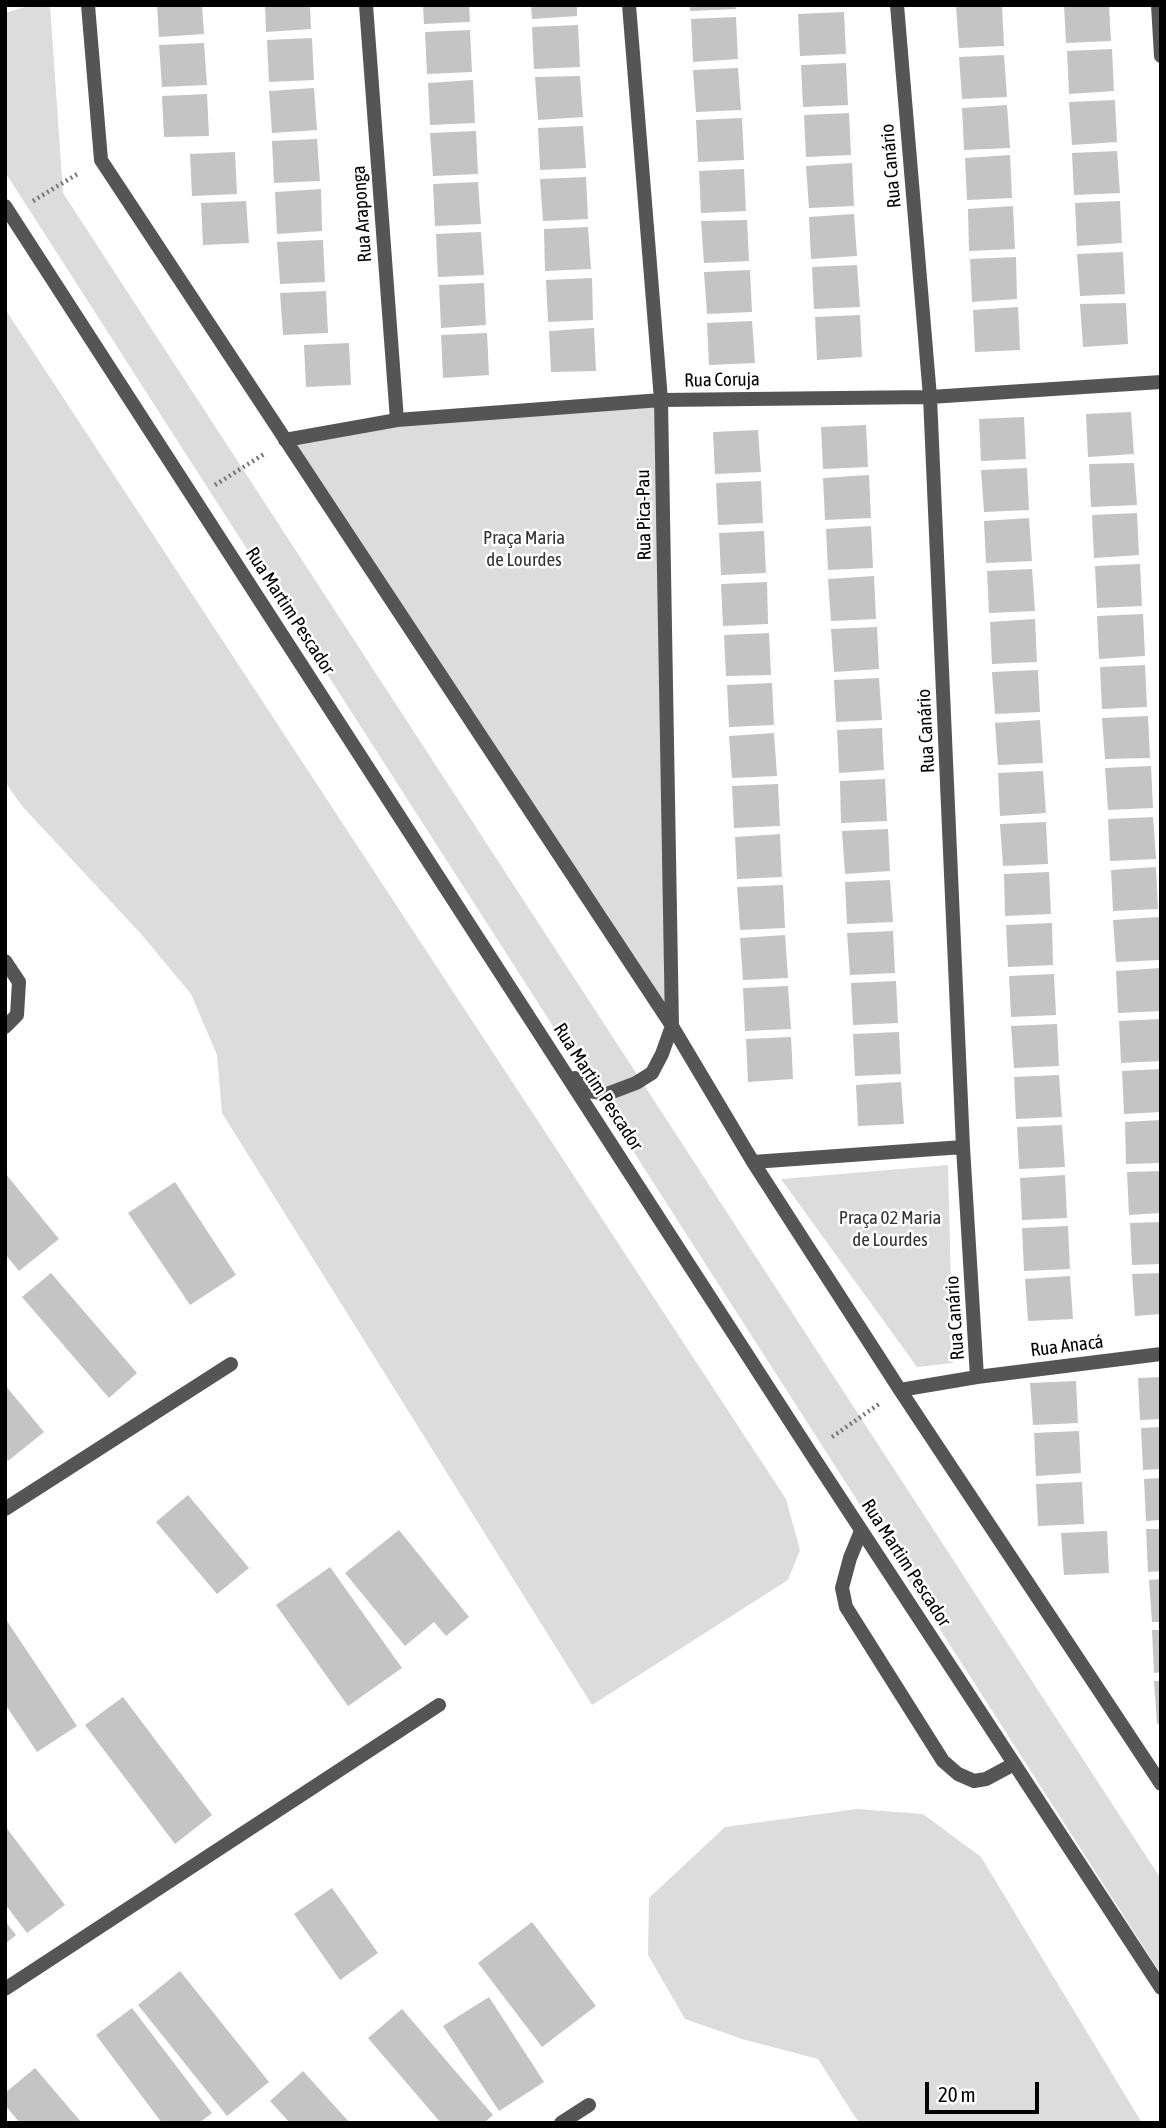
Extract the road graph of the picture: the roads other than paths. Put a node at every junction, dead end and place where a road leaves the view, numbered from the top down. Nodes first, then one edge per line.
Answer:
1 (88, 5) edge
2 (366, 5) edge
3 (629, 5) edge
4 (897, 5) edge
5 (1158, 5) edge
6 (1161, 56) edge
7 (8, 210) edge
8 (1161, 382) edge
9 (930, 397) junction
10 (661, 400) junction
11 (397, 420) junction
12 (285, 440) junction
13 (5, 961) edge
14 (672, 1026) junction
15 (5, 1027) edge
16 (560, 1064) junction
17 (963, 1147) junction
18 (753, 1162) junction
19 (1161, 1354) edge
20 (231, 1364) dead end
21 (977, 1377) junction
22 (900, 1390) junction
23 (5, 1509) edge
24 (862, 1531) junction
25 (439, 1705) dead end
26 (1014, 1764) junction
27 (1161, 1784) edge
28 (1161, 1988) edge
29 (5, 1989) edge
30 (589, 2105) dead end
31 (561, 2123) edge

1 - 12 street
2 - 11 street, Rua Araponga
3 - 10 street, Rua Pica-Pau
4 - 9 street, Rua Canário
5 - 6 street
7 - 16 street, Rua Martim Pescador
8 - 9 street, Rua Coruja
9 - 10 street, Rua Coruja
9 - 17 street, Rua Canário
10 - 11 street, Rua Coruja
10 - 14 street, Rua Pica-Pau
11 - 12 street, Rua Coruja
12 - 14 street
13 - 15 street
14 - 16 street
14 - 18 street
16 - 24 street, Rua Martim Pescador
17 - 18 street
17 - 21 street, Rua Canário
18 - 22 street
19 - 21 street, Rua Anacá
20 - 23 street
21 - 22 street, Rua Canário
22 - 27 street
24 - 26 street, Rua Martim Pescador
24 - 26 street
25 - 29 street
26 - 28 street, Rua Martim Pescador
30 - 31 street

